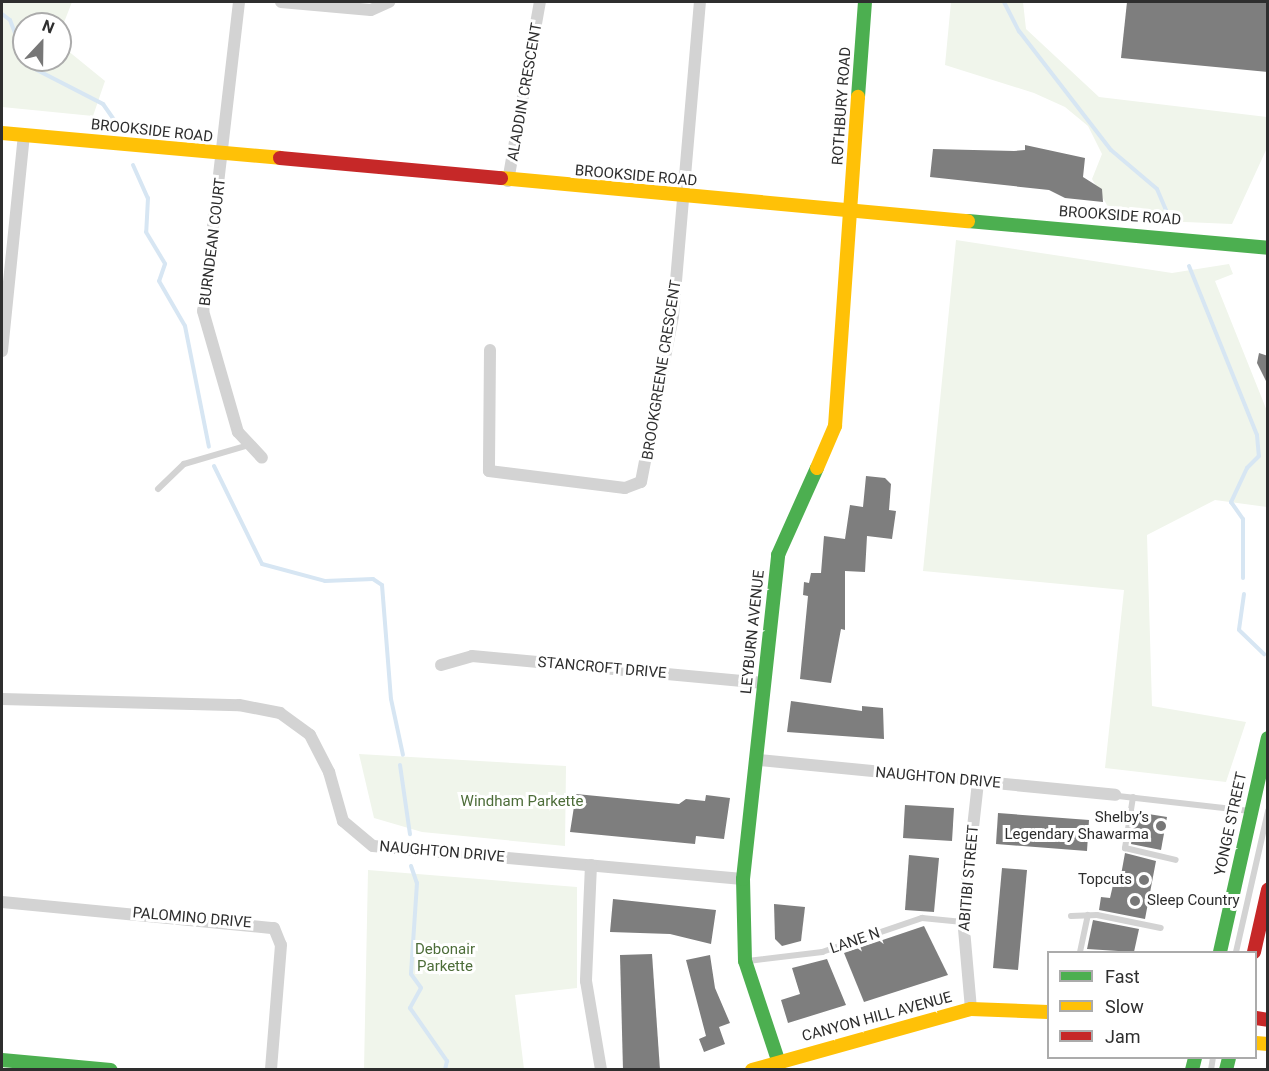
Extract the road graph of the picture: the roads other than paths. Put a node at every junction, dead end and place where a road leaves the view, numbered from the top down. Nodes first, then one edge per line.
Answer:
1 (239, 2) edge
2 (281, 2) edge
3 (389, 2) edge
4 (540, 2) edge
5 (700, 2) edge
6 (865, 2) edge
7 (2, 133) edge
8 (24, 135) junction
9 (224, 155) junction
10 (508, 182) junction
11 (681, 196) junction
12 (852, 213) junction
13 (1268, 248) edge
14 (490, 350) dead end
15 (2, 351) edge
16 (249, 445) junction
17 (262, 458) dead end
18 (158, 489) dead end
19 (441, 665) dead end
20 (764, 683) junction
21 (2, 699) edge
22 (1268, 738) edge
23 (760, 760) junction
24 (978, 783) junction
25 (1117, 795) joint
26 (1133, 797) junction
27 (1250, 811) junction
28 (1268, 811) edge
29 (1176, 860) dead end
30 (591, 865) junction
31 (743, 879) junction
32 (1268, 890) edge
33 (2, 902) edge
34 (1088, 915) junction
35 (1071, 916) dead end
36 (963, 922) junction
37 (1161, 928) dead end
38 (1080, 951) edge
39 (1220, 951) edge
40 (1236, 951) edge
41 (1254, 951) edge
42 (745, 961) junction
43 (971, 1009) junction
44 (1047, 1012) edge
45 (2, 1060) edge
46 (778, 1065) edge
47 (111, 1070) edge
48 (271, 1070) edge
49 (601, 1070) edge
50 (752, 1070) edge

1 - 9 street, BURNDEAN COURT
2 - 3 street
4 - 10 street, ALADDIN CRESCENT
5 - 11 street
6 - 12 street, ROTHBURY ROAD
7 - 8 street, BROOKSIDE ROAD
8 - 9 street, BROOKSIDE ROAD
8 - 15 street
9 - 10 street, BROOKSIDE ROAD
9 - 16 street, BURNDEAN COURT
10 - 11 street, BROOKSIDE ROAD
11 - 12 street, BROOKSIDE ROAD
11 - 14 street, BROOKGREENE CRESCENT
12 - 13 street, BROOKSIDE ROAD
12 - 20 street, LEYBURN AVENUE
16 - 17 street, BURNDEAN COURT
16 - 18 lane
19 - 20 street, STANCROFT DRIVE
20 - 23 street, LEYBURN AVENUE
21 - 30 street, NAUGHTON DRIVE
22 - 27 street, YONGE STREET
23 - 24 street, NAUGHTON DRIVE
23 - 31 street, LEYBURN AVENUE
24 - 25 street, NAUGHTON DRIVE
24 - 36 street, ABITIBI STREET
25 - 26 lane
26 - 27 lane
26 - 29 lane
27 - 39 street, YONGE STREET
28 - 40 lane
30 - 31 street, NAUGHTON DRIVE
30 - 49 street
31 - 42 street, LEYBURN AVENUE
32 - 41 street
33 - 48 street, PALOMINO DRIVE
34 - 35 lane
34 - 37 lane
34 - 38 lane
36 - 42 lane, LANE N
36 - 43 street, ABITIBI STREET
42 - 46 street, LEYBURN AVENUE
43 - 44 street, CANYON HILL AVENUE
43 - 46 street, CANYON HILL AVENUE
45 - 47 street
46 - 50 street, CANYON HILL AVENUE

